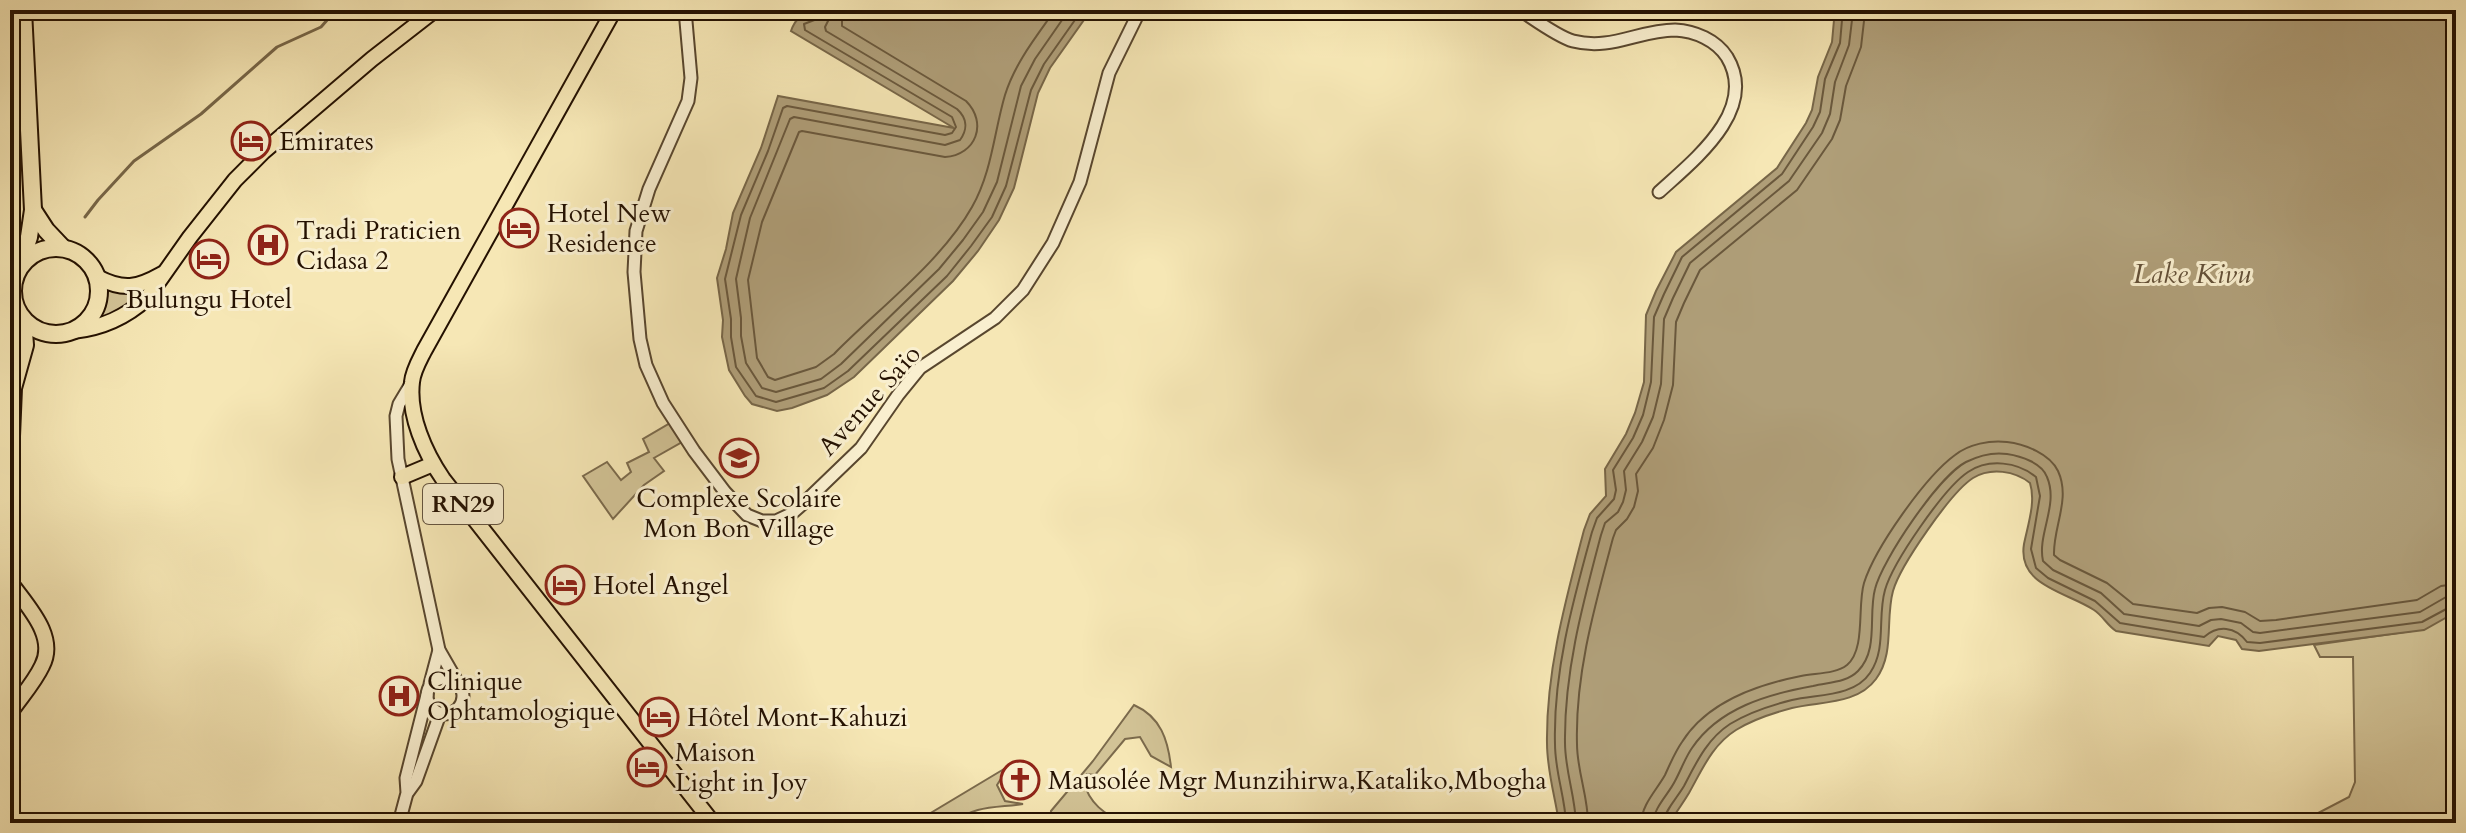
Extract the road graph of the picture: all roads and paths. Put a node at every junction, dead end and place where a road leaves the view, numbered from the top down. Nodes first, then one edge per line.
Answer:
1 (23, 10) edge
2 (435, 10) edge
3 (614, 10) edge
4 (685, 10) edge
5 (1140, 10) edge
6 (1520, 10) edge
7 (1659, 192) dead end
8 (33, 210) junction
9 (63, 248) junction
10 (166, 272) junction
11 (97, 277) junction
12 (14, 278) edge
13 (16, 310) edge
14 (73, 331) junction
15 (49, 334) junction
16 (19, 368) junction
17 (411, 384) junction
18 (10, 460) edge
19 (433, 464) junction
20 (402, 477) junction
21 (10, 582) edge
22 (439, 650) junction
23 (458, 683) junction
24 (428, 690) junction
25 (10, 713) edge
26 (440, 714) junction
27 (407, 793) junction
28 (399, 823) edge
29 (713, 823) edge

1 - 8 highway
2 - 10 main road
3 - 17 main road
4 - 5 street, Avenue Saïo
6 - 7 street
8 - 9 highway
8 - 12 highway
9 - 11 highway
9 - 12 highway
10 - 11 main road
10 - 14 main road
11 - 14 highway
12 - 13 highway
13 - 15 highway
13 - 16 highway
14 - 15 highway
15 - 16 highway
16 - 18 highway
17 - 19 main road, RN29
17 - 20 street
19 - 20 main road
19 - 29 main road, RN29
20 - 22 street
21 - 25 main road
22 - 23 street
22 - 24 street
23 - 24 street
23 - 26 street
24 - 26 street
24 - 27 street
26 - 27 street
27 - 28 street

